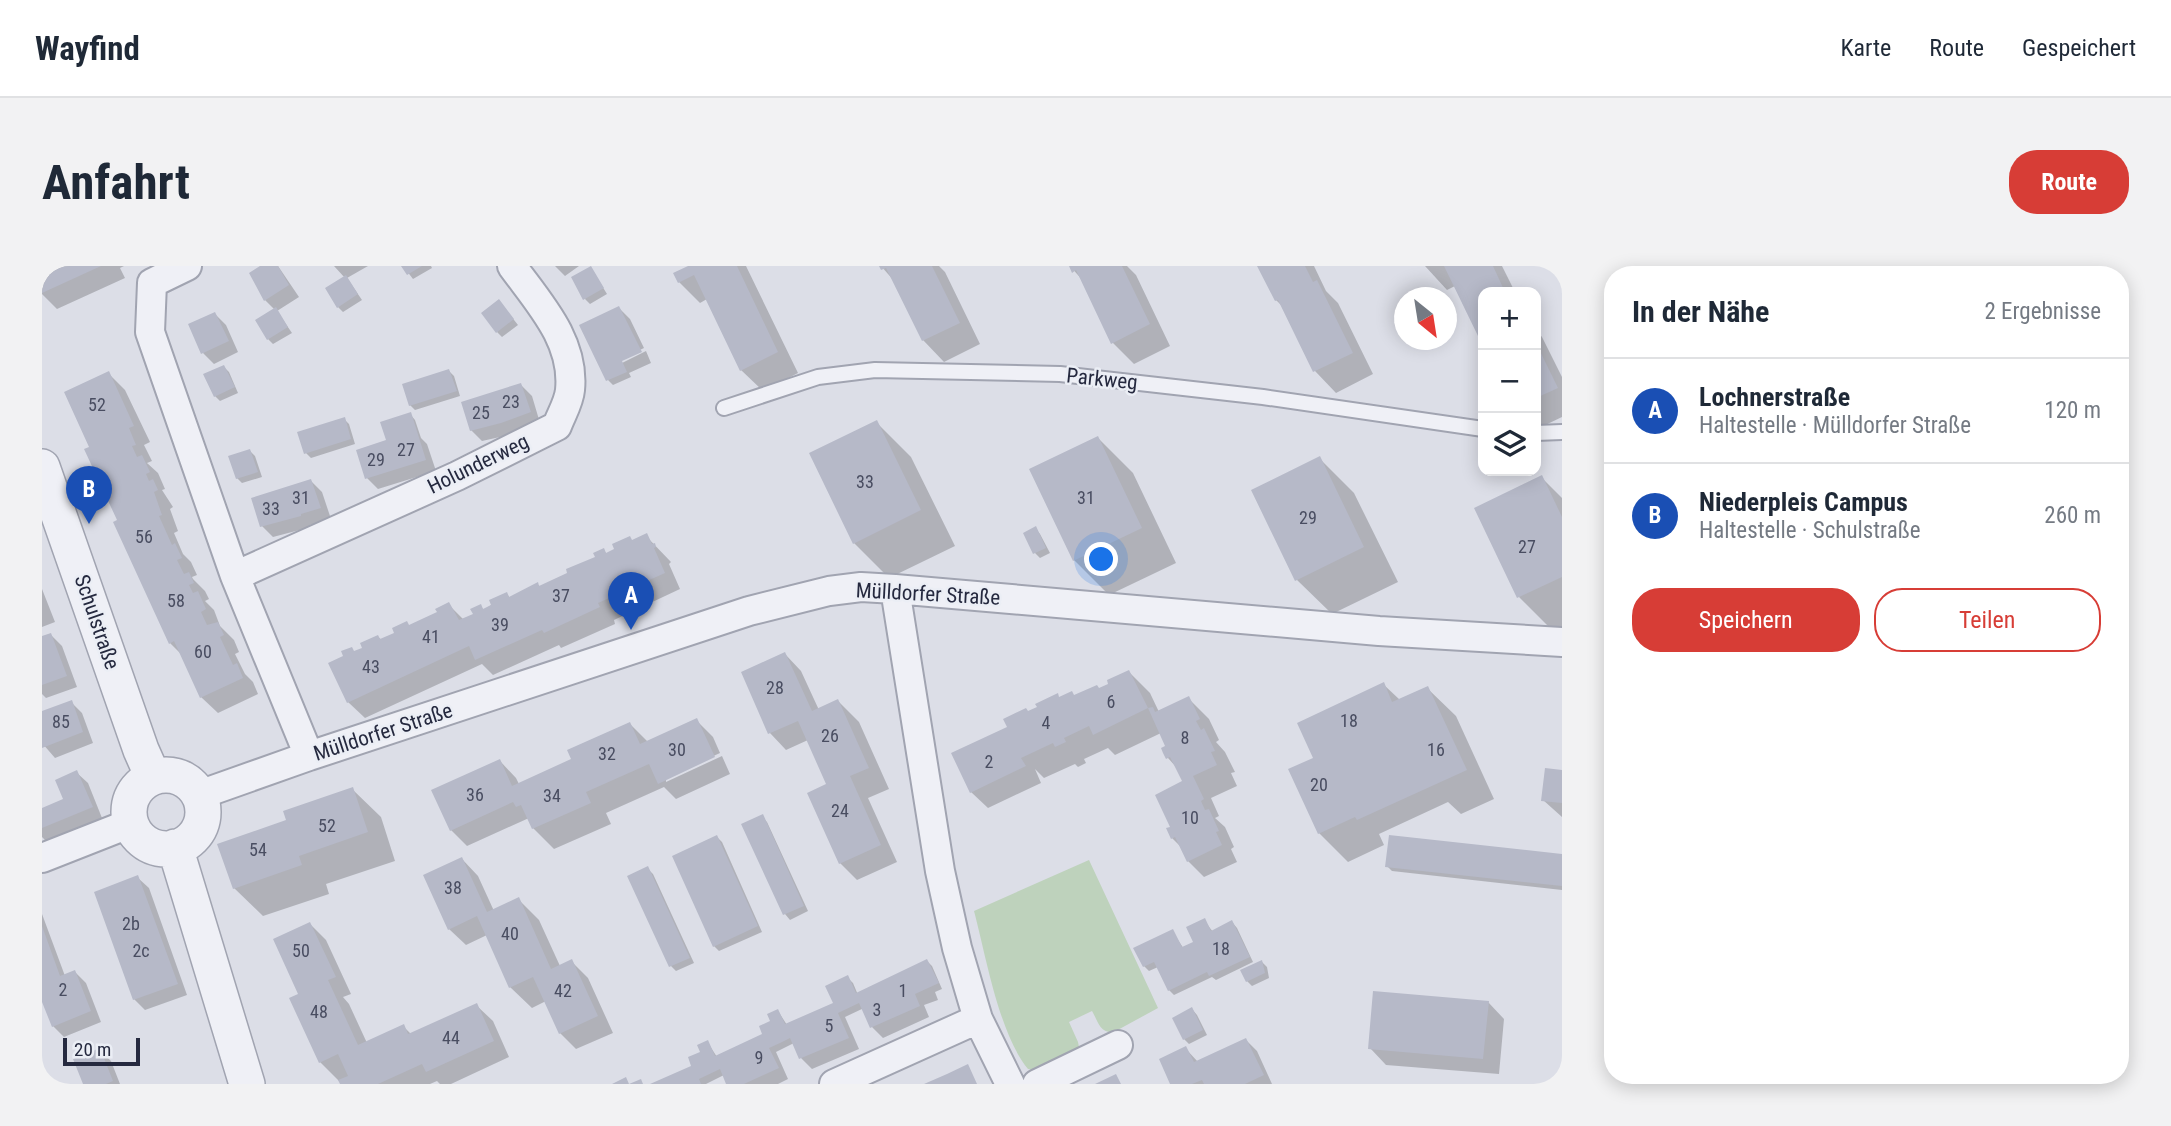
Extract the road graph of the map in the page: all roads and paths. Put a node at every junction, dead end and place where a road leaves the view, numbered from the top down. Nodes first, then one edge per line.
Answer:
1 (187, 266) edge
2 (512, 266) edge
3 (724, 408) dead end
4 (1478, 428) edge
5 (1562, 432) edge
6 (1541, 433) edge
7 (42, 467) edge
8 (235, 576) junction
9 (895, 589) junction
10 (1562, 642) edge
11 (309, 756) junction
12 (153, 777) junction
13 (199, 795) junction
14 (131, 823) junction
15 (175, 847) junction
16 (42, 858) edge
17 (978, 1019) junction
18 (1118, 1045) dead end
19 (247, 1084) edge
20 (834, 1084) edge
21 (1010, 1084) edge
22 (1037, 1084) edge

1 - 8 street
2 - 8 street, Holunderweg
3 - 4 lane, Parkweg
5 - 6 lane
7 - 12 street, Schulstraße
8 - 11 street
9 - 10 street, Mülldorfer Straße
9 - 11 street, Mülldorfer Straße
9 - 17 street
11 - 13 street, Mülldorfer Straße
12 - 13 street
12 - 14 street
13 - 15 street
14 - 15 street
14 - 16 street
15 - 19 street
17 - 20 street
17 - 21 street
18 - 22 street

